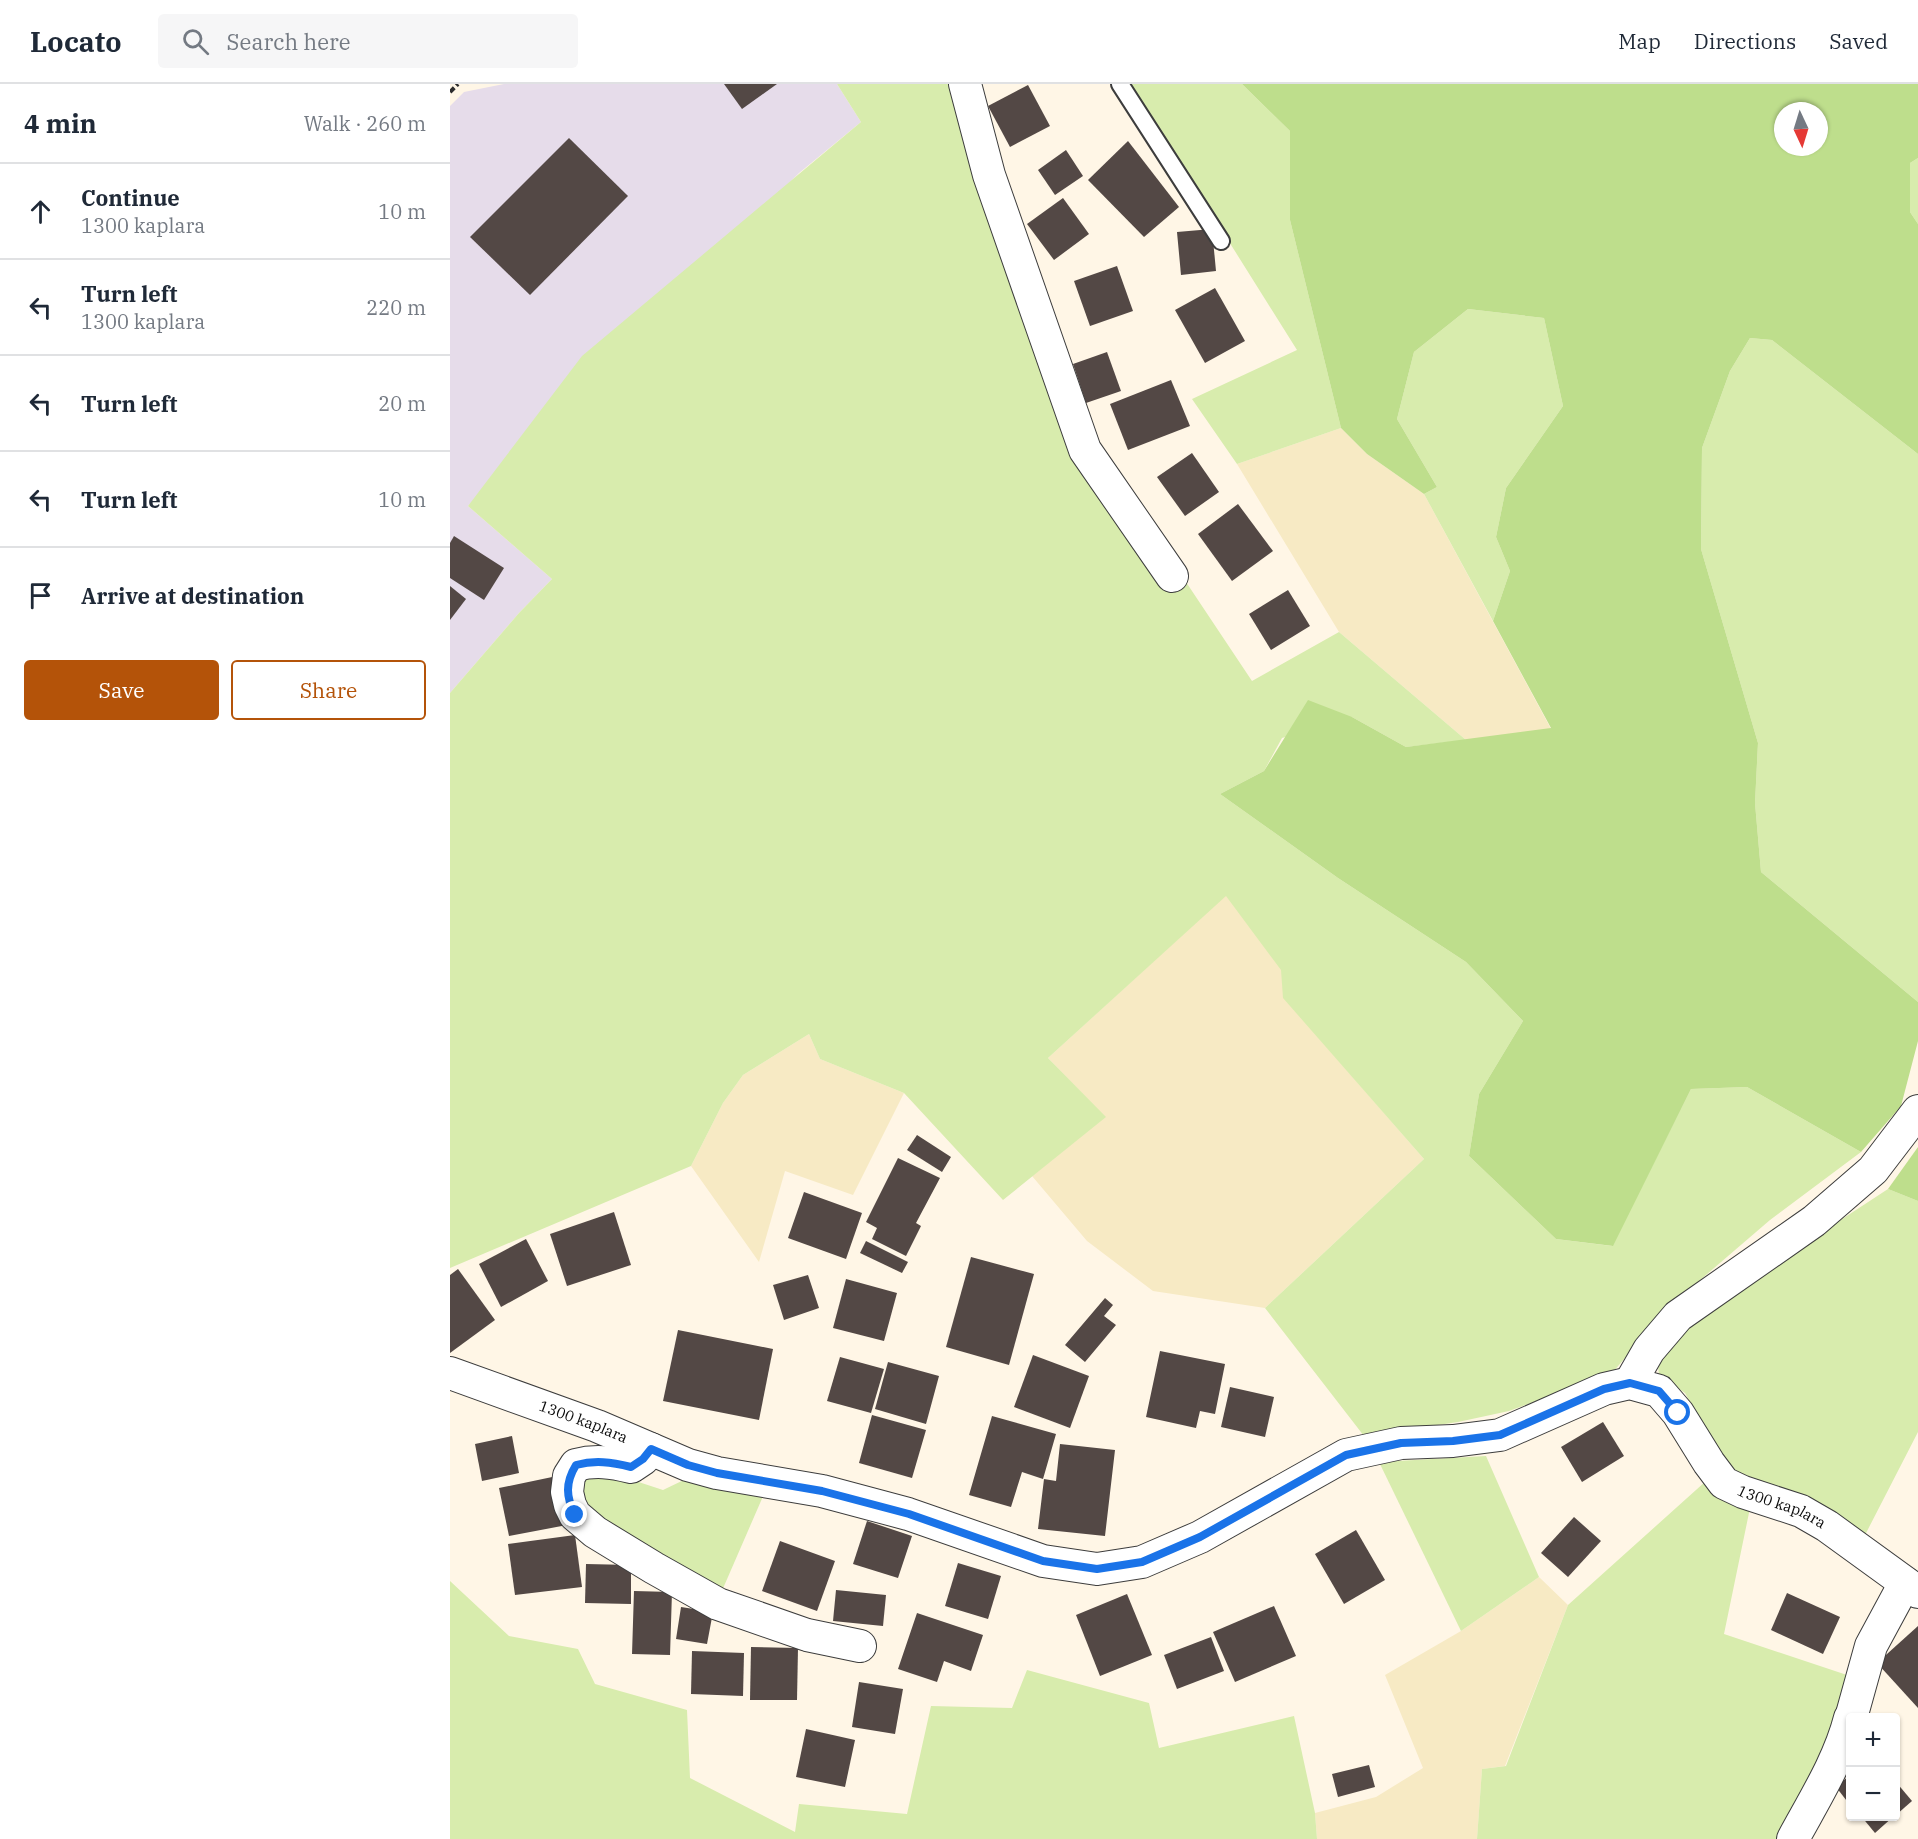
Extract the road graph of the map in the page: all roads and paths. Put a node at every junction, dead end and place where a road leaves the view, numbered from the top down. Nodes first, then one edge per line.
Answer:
1 (458, 84) edge
2 (965, 84) edge
3 (1120, 84) edge
4 (450, 92) edge
5 (1221, 241) dead end
6 (1172, 576) dead end
7 (1918, 1111) edge
8 (450, 1373) edge
9 (1630, 1383) junction
10 (651, 1449) junction
11 (1911, 1587) edge
12 (860, 1646) dead end
13 (1852, 1713) edge
14 (1846, 1735) edge
15 (1792, 1839) edge

1 - 4 path
2 - 6 street
3 - 5 lane
7 - 9 street
8 - 10 street, 1300 kaplara
9 - 10 street, 1300 kaplara
9 - 11 street, 1300 kaplara
10 - 12 street
11 - 13 street
14 - 15 street

